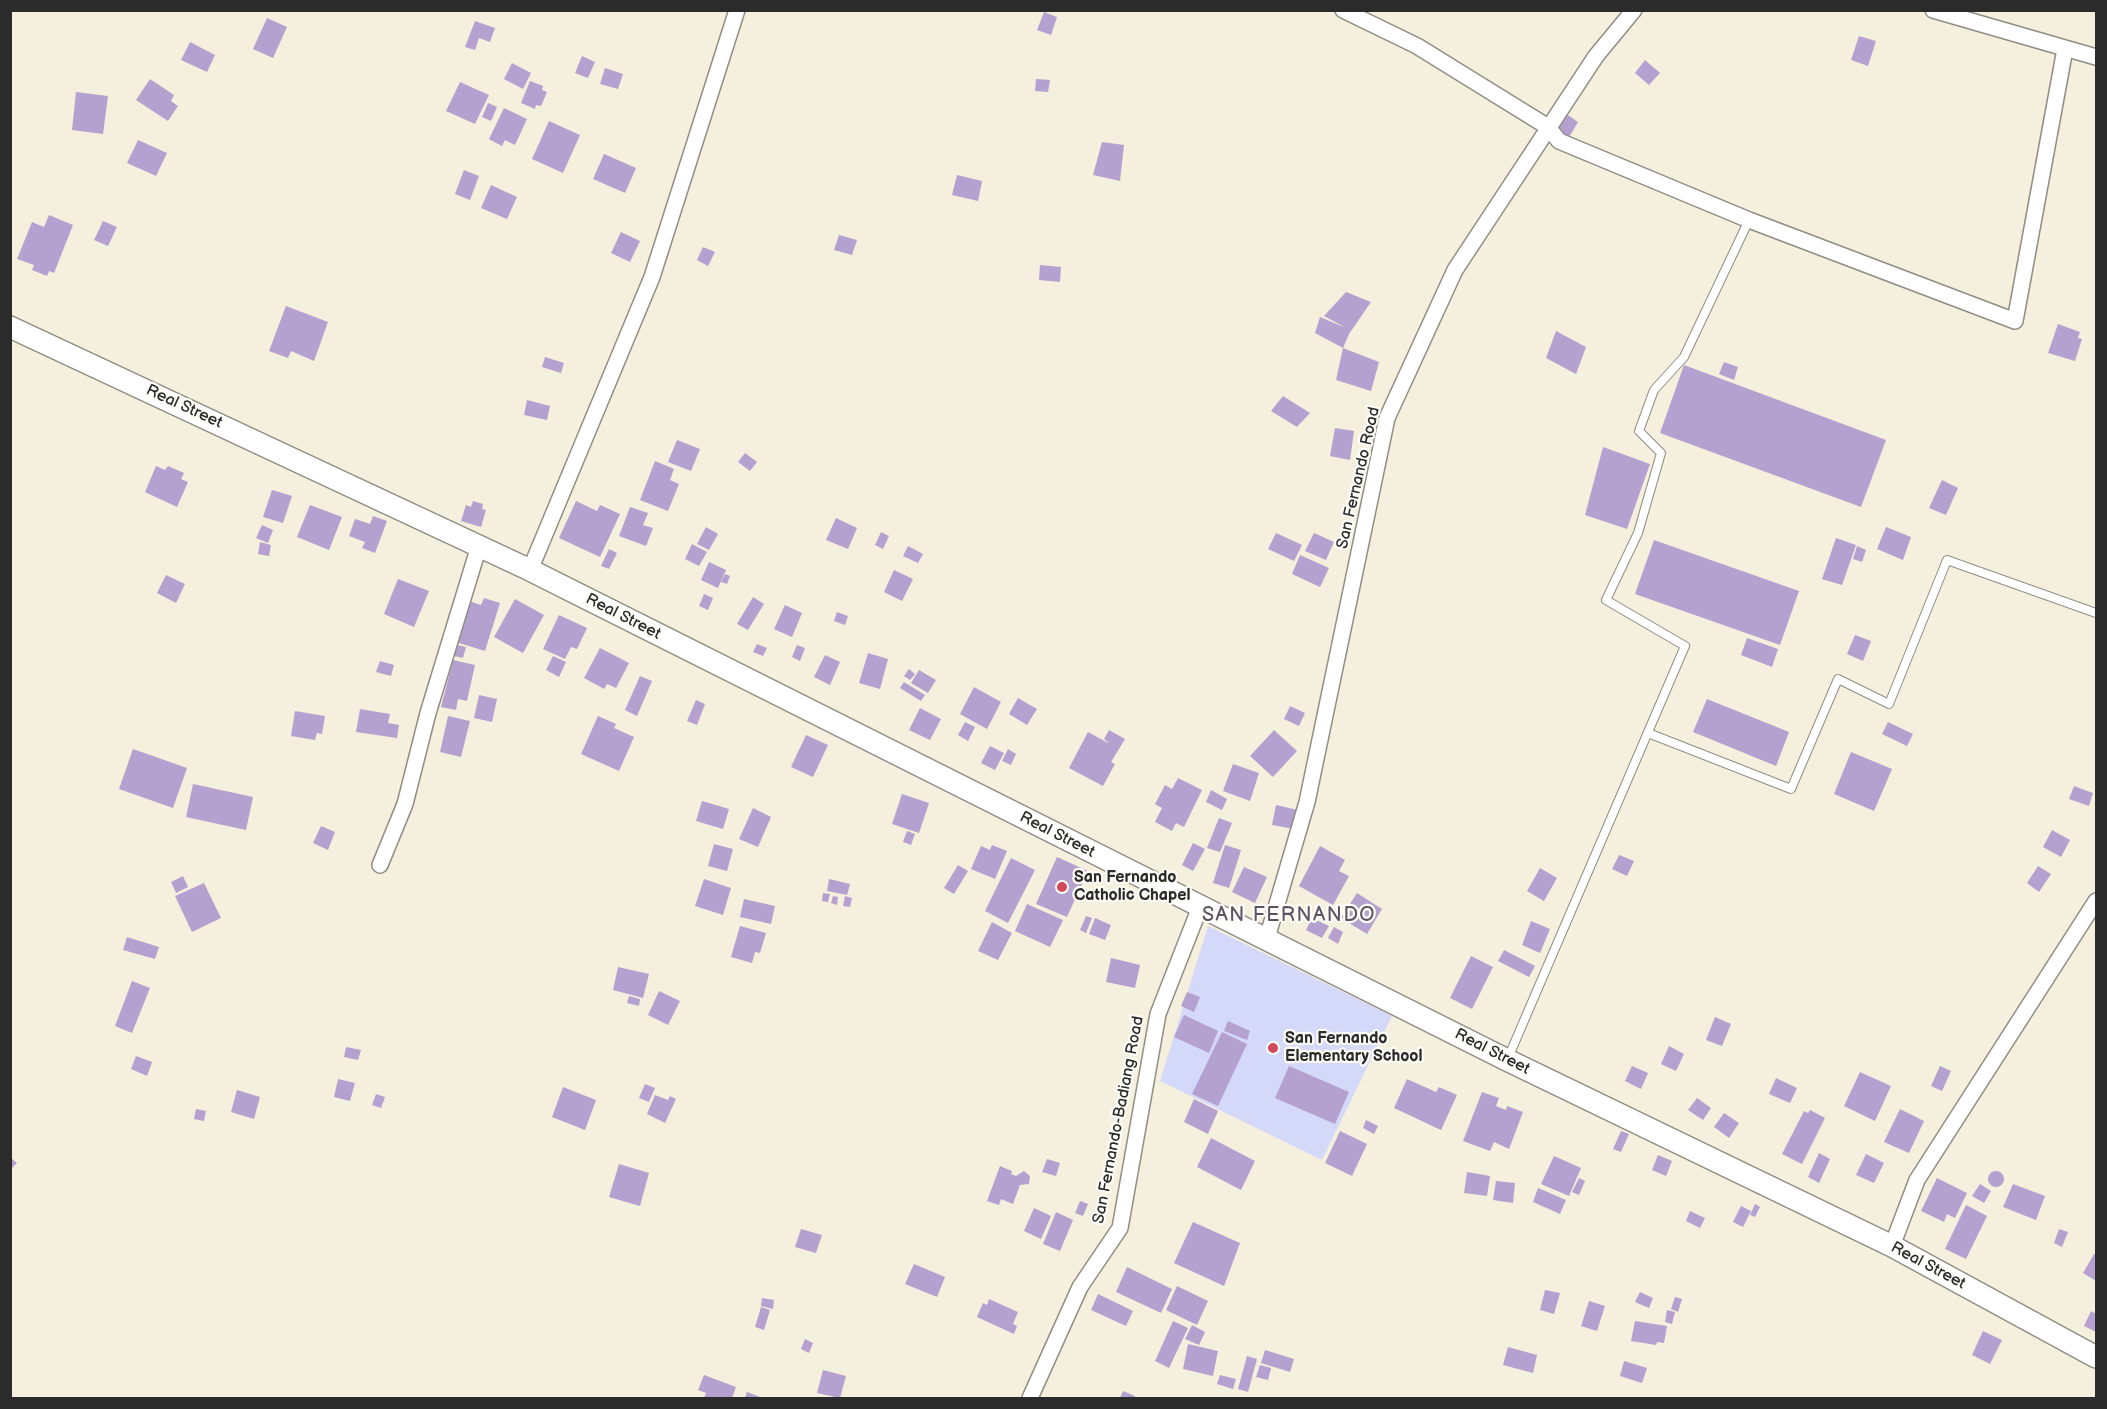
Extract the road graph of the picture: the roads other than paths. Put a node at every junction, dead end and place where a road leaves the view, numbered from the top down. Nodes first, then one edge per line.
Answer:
1 (737, 10) edge
2 (1343, 10) edge
3 (1634, 10) edge
4 (1933, 10) edge
5 (2065, 49) junction
6 (2097, 57) edge
7 (1548, 127) junction
8 (1749, 220) junction
9 (10, 327) edge
10 (479, 546) junction
11 (530, 570) junction
12 (2097, 613) edge
13 (1648, 733) junction
14 (380, 865) dead end
15 (2097, 901) edge
16 (1200, 907) junction
17 (1267, 938) junction
18 (1507, 1060) junction
19 (1892, 1246) junction
20 (2097, 1357) edge
21 (1030, 1398) edge

1 - 11 street
2 - 7 street
3 - 7 street, San Fernando Road
4 - 5 street
5 - 6 street
5 - 8 street
7 - 8 street
7 - 17 street, San Fernando Road
8 - 13 lane
9 - 10 main road, Real Street
10 - 11 main road, Real Street
10 - 14 street
11 - 16 main road, Real Street
12 - 13 lane
13 - 18 lane
15 - 19 street
16 - 17 main road, Real Street
16 - 21 street, San Fernando-Badiang Road
17 - 18 main road, Real Street
18 - 19 main road, Real Street
19 - 20 main road, Real Street

